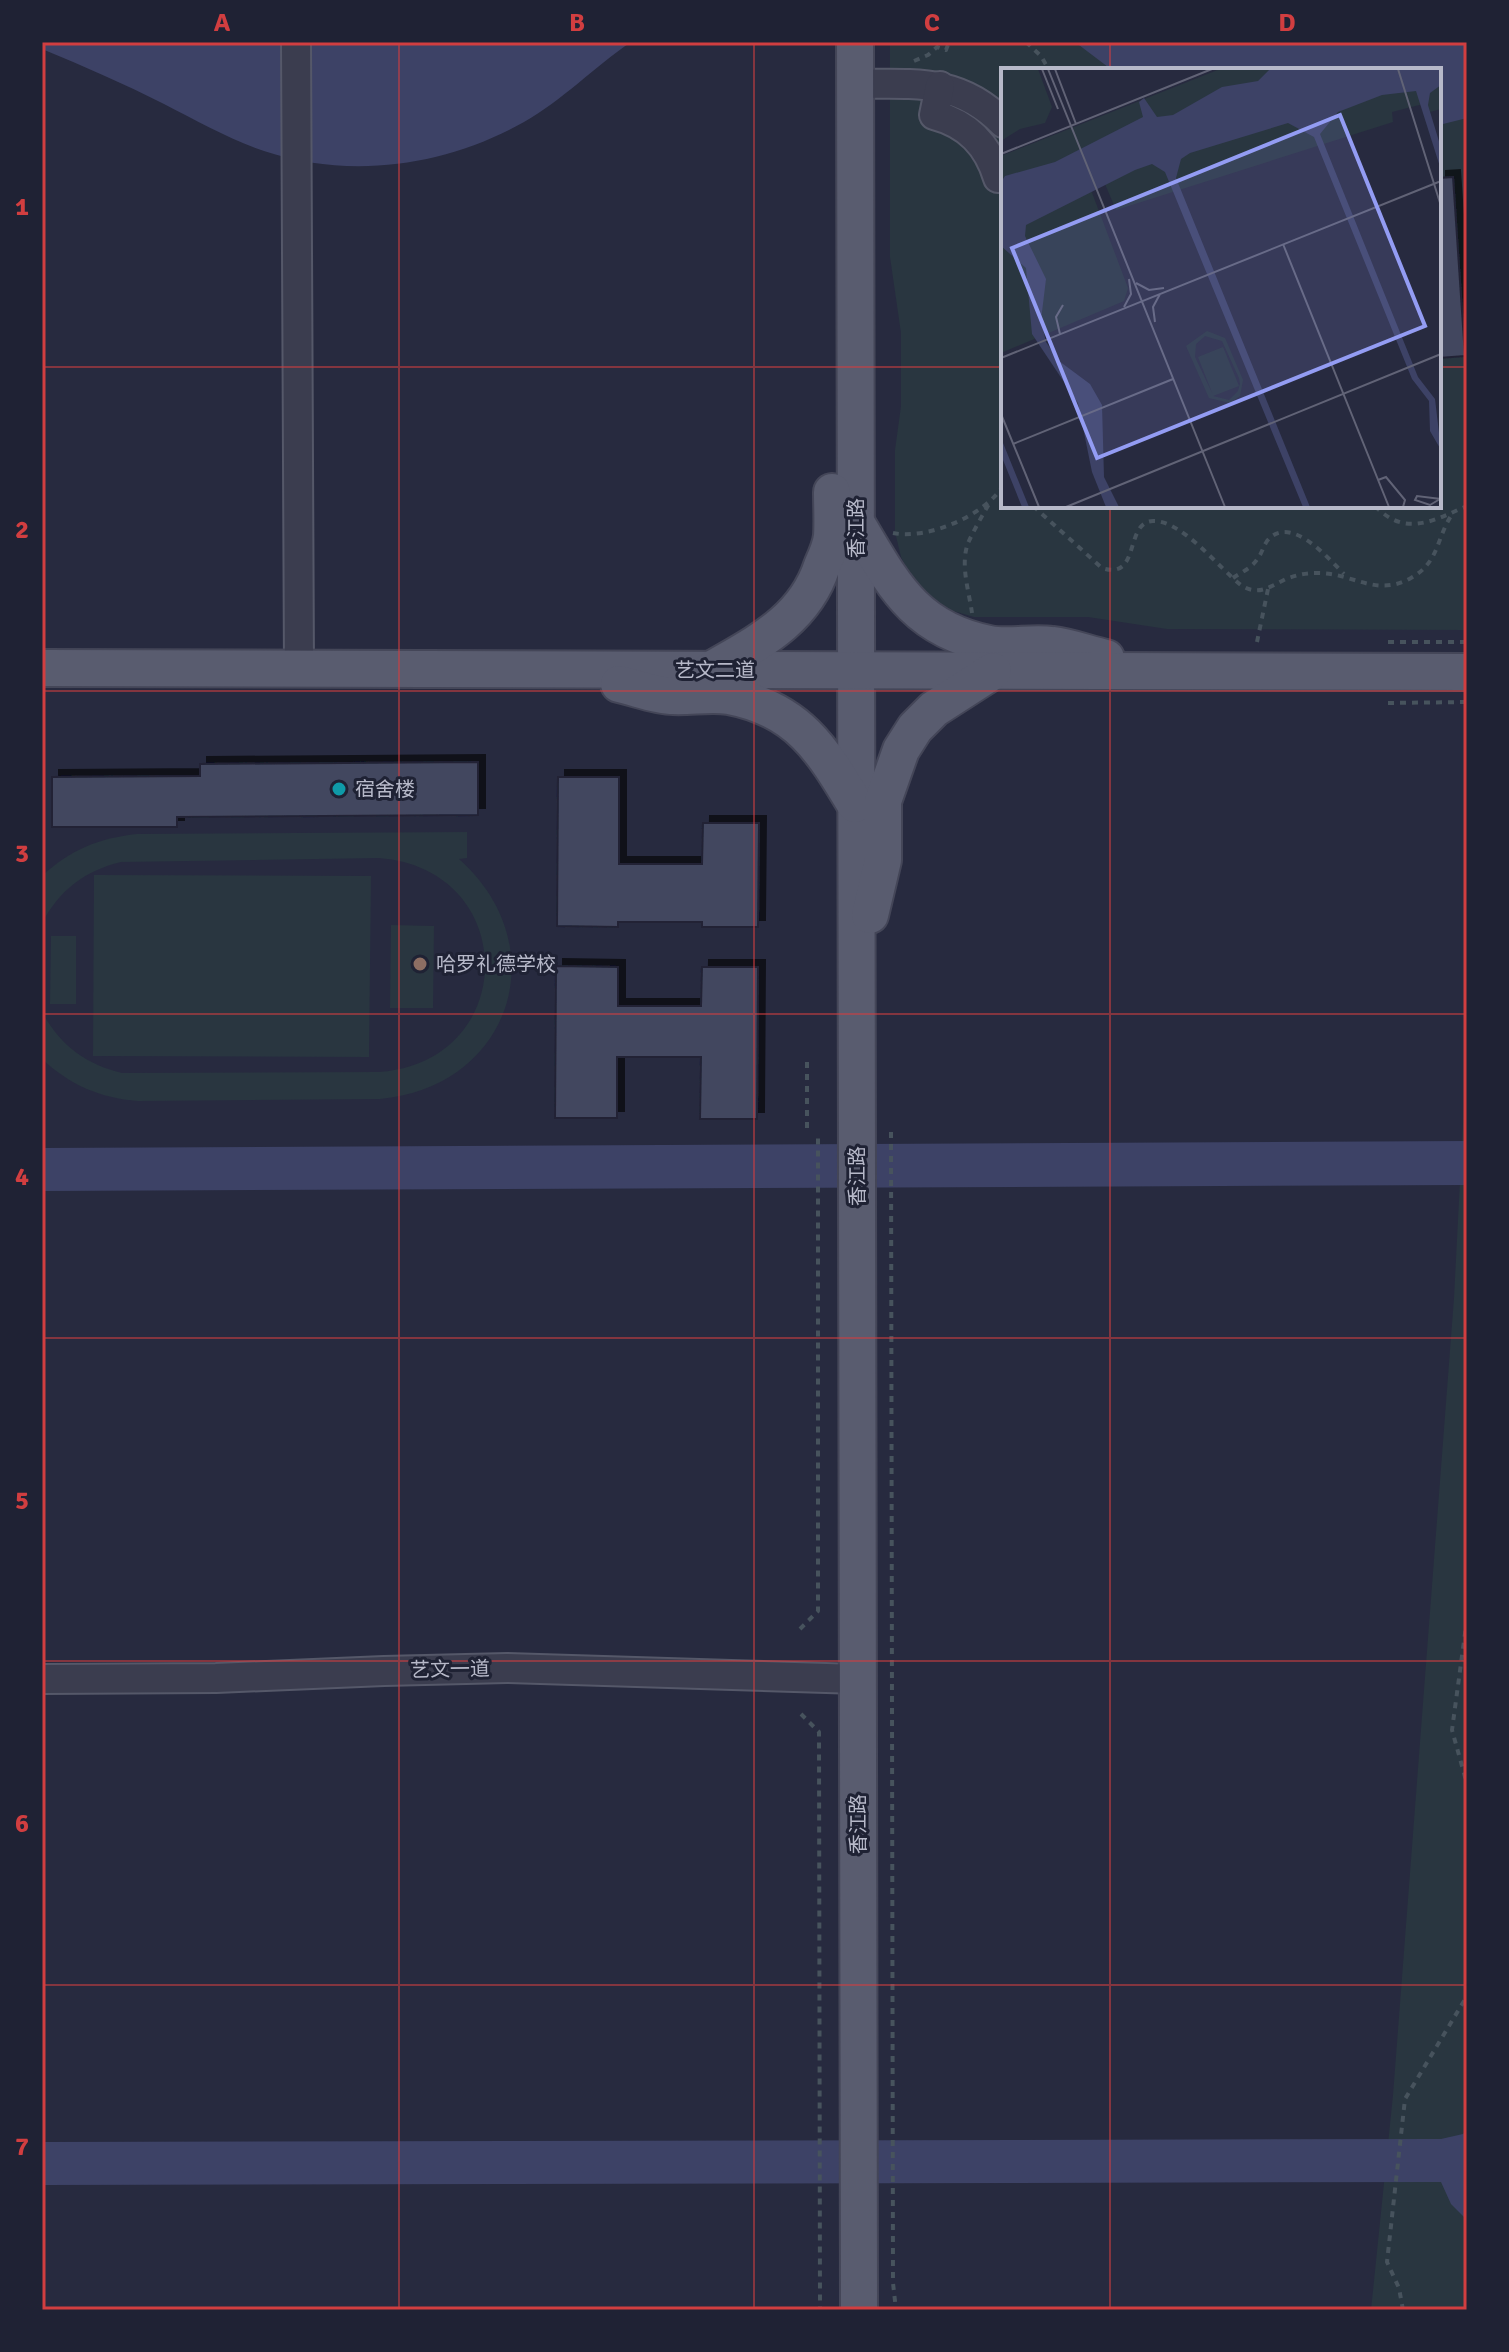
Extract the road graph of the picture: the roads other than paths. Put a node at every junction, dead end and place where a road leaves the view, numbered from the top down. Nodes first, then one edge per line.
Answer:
1 (296, 42) edge
2 (855, 42) edge
3 (855, 84) junction
4 (940, 86) junction
5 (1001, 121) edge
6 (1001, 177) edge
7 (856, 394) junction
8 (872, 528) junction
9 (42, 668) edge
10 (299, 669) junction
11 (559, 670) junction
12 (710, 670) junction
13 (856, 671) junction
14 (993, 671) junction
15 (1162, 672) junction
16 (1467, 672) edge
17 (856, 806) junction
18 (857, 971) junction
19 (42, 1679) edge
20 (858, 1679) junction
21 (859, 2310) edge

1 - 10 street
2 - 3 main road, 香江路
3 - 4 street
3 - 7 main road, 香江路
4 - 5 street
4 - 6 street
7 - 8 main road, 香江路
7 - 12 main road
8 - 13 main road, 香江路
8 - 15 main road
9 - 10 main road, 艺文二道
10 - 11 main road, 艺文二道
11 - 12 main road, 艺文二道
11 - 17 main road
12 - 13 main road, 艺文二道
13 - 14 main road, 艺文二道
13 - 17 main road, 香江路
14 - 15 main road, 艺文二道
14 - 18 main road
15 - 16 main road, 艺文二道
17 - 18 main road, 香江路
18 - 20 main road, 香江路
19 - 20 street, 艺文一道
20 - 21 main road, 香江路

